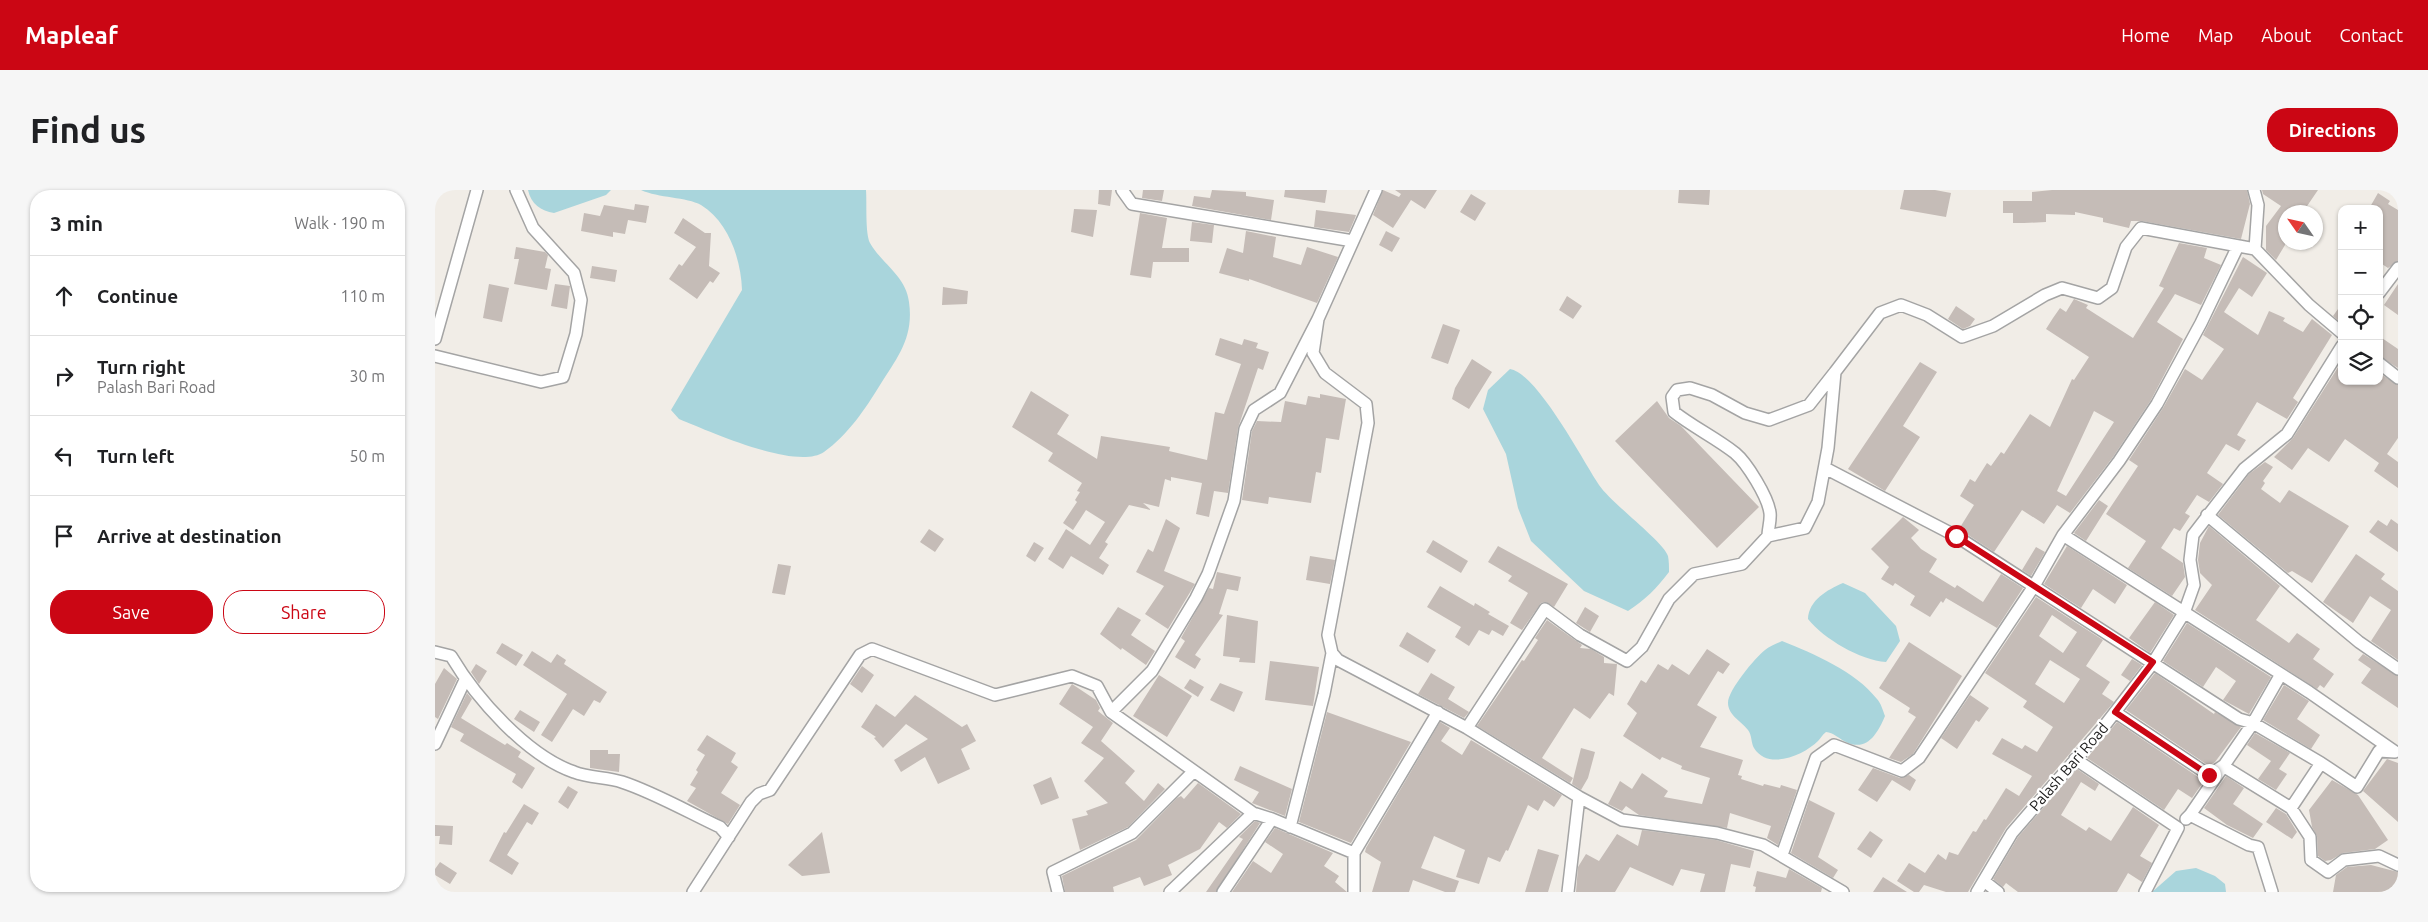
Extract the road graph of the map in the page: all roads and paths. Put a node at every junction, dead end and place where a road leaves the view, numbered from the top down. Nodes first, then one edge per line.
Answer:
1 (477, 190) edge
2 (516, 190) edge
3 (1122, 190) edge
4 (1376, 190) edge
5 (2254, 190) edge
6 (2264, 190) edge
7 (2258, 205) junction
8 (1353, 241) junction
9 (2238, 246) junction
10 (2255, 249) junction
11 (2398, 268) edge
12 (2383, 288) edge
13 (1318, 319) junction
14 (2338, 330) edge
15 (435, 340) edge
16 (2338, 352) edge
17 (435, 356) edge
18 (2383, 366) edge
19 (1835, 372) junction
20 (2398, 378) edge
21 (1825, 468) junction
22 (2207, 514) junction
23 (2063, 535) junction
24 (1768, 536) junction
25 (2034, 586) junction
26 (2184, 613) junction
27 (435, 652) edge
28 (1332, 653) junction
29 (2153, 662) junction
30 (2398, 669) edge
31 (2281, 674) junction
32 (465, 680) junction
33 (1111, 712) junction
34 (1438, 712) junction
35 (2115, 712) junction
36 (2253, 722) junction
37 (1467, 728) junction
38 (435, 744) edge
39 (2396, 753) edge
40 (2075, 759) junction
41 (2321, 763) junction
42 (2223, 766) junction
43 (1194, 771) junction
44 (1579, 797) junction
45 (2291, 808) junction
46 (1253, 813) junction
47 (2190, 815) junction
48 (1272, 819) junction
49 (1290, 827) junction
50 (2178, 828) junction
51 (729, 837) junction
52 (1354, 853) junction
53 (1782, 856) junction
54 (2398, 864) edge
55 (1984, 881) junction
56 (1825, 886) edge
57 (693, 892) edge
58 (1058, 892) edge
59 (1170, 892) edge
60 (1223, 892) edge
61 (1354, 892) edge
62 (1568, 892) edge
63 (1843, 892) edge
64 (1977, 892) edge
65 (1998, 892) edge
66 (2145, 892) edge
67 (2272, 892) edge

1 - 15 street
2 - 17 street
3 - 8 street
4 - 8 street
5 - 7 street
6 - 7 street
7 - 10 street
8 - 13 street
9 - 10 street
9 - 19 street
9 - 23 street
10 - 14 street
11 - 12 street
13 - 28 street
13 - 33 street
16 - 22 street, Palash Bari Road
18 - 20 street
19 - 21 street
19 - 24 street
21 - 24 street
21 - 25 street
22 - 26 street, Palash Bari Road
22 - 30 street
23 - 25 street
23 - 26 street
24 - 37 street
25 - 29 street
25 - 53 street
26 - 29 street, Palash Bari Road
26 - 31 street
27 - 32 street
28 - 34 street
28 - 49 street
29 - 35 street, Palash Bari Road
29 - 36 street
31 - 36 street
31 - 39 street
32 - 38 street
32 - 51 street
33 - 43 street
33 - 51 street
34 - 37 street
34 - 52 street
35 - 40 street, Palash Bari Road
35 - 42 street
36 - 41 street
36 - 42 street
37 - 44 street
39 - 41 street
40 - 50 street
40 - 55 street, Palash Bari Road
41 - 45 street
42 - 45 street
42 - 47 street
43 - 46 street
43 - 58 street
44 - 53 street
44 - 62 street
45 - 54 street
46 - 48 street
46 - 59 street
47 - 50 street
47 - 67 street
48 - 49 street
48 - 60 street
49 - 52 street
50 - 66 street
51 - 57 street
52 - 61 street
53 - 56 street
55 - 64 street, Palash Bari Road
55 - 65 street
56 - 63 street

